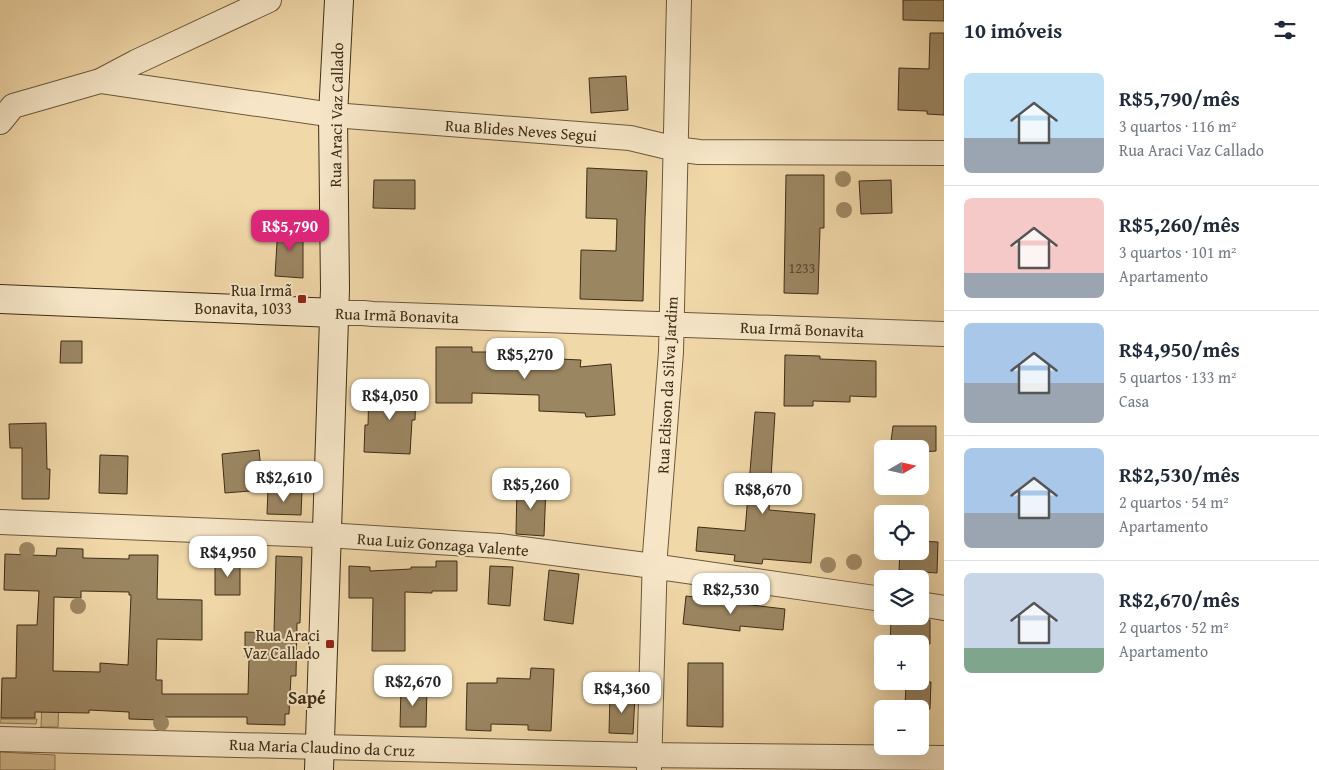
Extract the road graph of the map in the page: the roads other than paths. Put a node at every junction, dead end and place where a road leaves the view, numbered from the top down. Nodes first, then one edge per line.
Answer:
1 (269, 0) edge
2 (339, 0) edge
3 (679, 0) edge
4 (100, 82) junction
5 (333, 115) junction
6 (0, 122) edge
7 (676, 149) junction
8 (944, 153) edge
9 (0, 299) edge
10 (334, 313) junction
11 (672, 325) junction
12 (944, 334) edge
13 (0, 522) edge
14 (327, 536) junction
15 (655, 566) junction
16 (874, 598) edge
17 (929, 606) edge
18 (944, 608) edge
19 (0, 739) edge
20 (944, 758) edge
21 (320, 759) edge
22 (649, 762) edge

1 - 4 street
2 - 5 main road, Rua Araci Vaz Callado
3 - 7 street, Rua Edison da Silva Jardim
4 - 5 street, Rua Blides Neves Segui
4 - 6 street
5 - 7 street, Rua Blides Neves Segui
5 - 10 main road, Rua Araci Vaz Callado
7 - 8 street, Rua Blides Neves Segui
7 - 11 street, Rua Edison da Silva Jardim
9 - 10 main road, Rua Irmã Bonavita
10 - 11 street, Rua Irmã Bonavita
10 - 14 main road, Rua Araci Vaz Callado
11 - 12 street, Rua Irmã Bonavita
11 - 15 street, Rua Edison da Silva Jardim
13 - 14 street, Rua Luiz Gonzaga Valente
14 - 15 street, Rua Luiz Gonzaga Valente
14 - 21 main road, Rua Araci Vaz Callado
15 - 16 street, Rua Luiz Gonzaga Valente
15 - 22 street, Rua Edison da Silva Jardim
17 - 18 street
19 - 21 street, Rua Maria Claudino da Cruz
20 - 22 street, Rua Maria Claudino da Cruz
21 - 22 street, Rua Maria Claudino da Cruz

